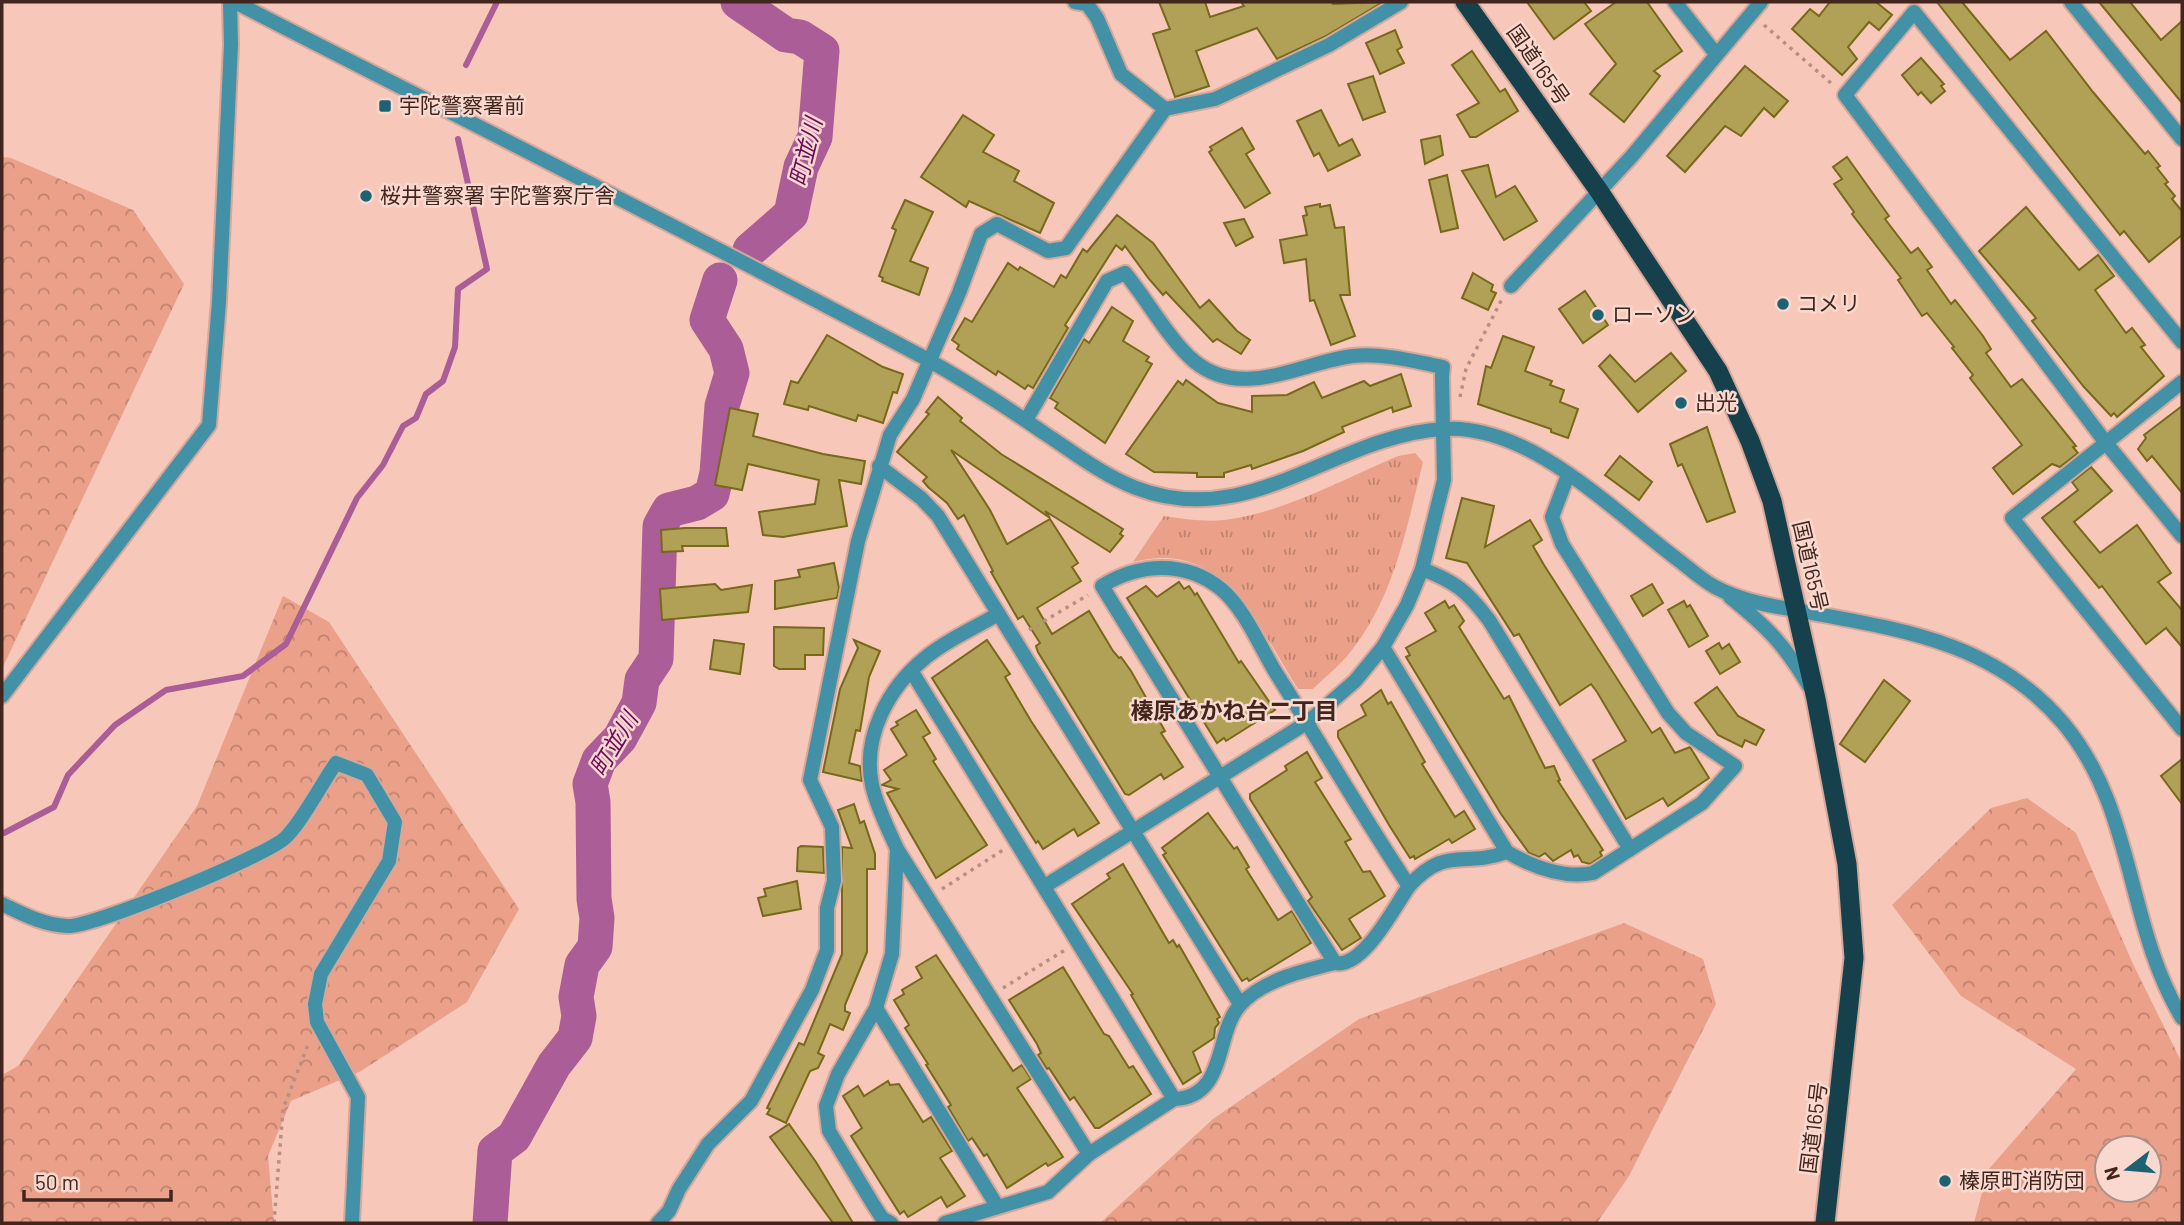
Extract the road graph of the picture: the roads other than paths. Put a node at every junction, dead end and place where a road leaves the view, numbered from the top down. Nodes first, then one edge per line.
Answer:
1 (233, 2) edge
2 (1075, 2) edge
3 (1401, 2) edge
4 (1465, 2) edge
5 (1675, 2) edge
6 (1761, 2) edge
7 (2071, 2) edge
8 (1716, 54) junction
9 (1165, 109) junction
10 (2182, 139) edge
11 (1599, 191) junction
12 (1511, 286) road end
13 (2182, 342) edge
14 (929, 361) junction
15 (2182, 382) edge
16 (1026, 420) junction
17 (1444, 428) junction
18 (2106, 443) junction
19 (879, 466) junction
20 (1568, 475) junction
21 (2182, 536) edge
22 (1422, 569) junction
23 (1721, 589) junction
24 (1798, 611) junction
25 (998, 614) junction
26 (1383, 647) junction
27 (912, 672) junction
28 (2, 696) edge
29 (1816, 699) junction
30 (1308, 722) junction
31 (2182, 729) edge
32 (1221, 777) junction
33 (1133, 832) junction
34 (897, 849) junction
35 (1630, 849) junction
36 (1507, 852) junction
37 (1409, 886) junction
38 (1045, 887) junction
39 (2, 904) edge
40 (1335, 962) junction
41 (1240, 1004) junction
42 (876, 1008) junction
43 (2182, 1018) edge
44 (1174, 1099) junction
45 (1089, 1154) junction
46 (997, 1206) junction
47 (352, 1223) edge
48 (658, 1223) edge
49 (891, 1223) edge
50 (945, 1223) edge
51 (1825, 1223) edge

1 - 14 street
1 - 28 street
2 - 9 street
3 - 9 street
4 - 11 highway, 国道165号
5 - 8 street
6 - 8 street
7 - 10 street
8 - 11 street
9 - 14 street
11 - 12 street
11 - 24 highway, 国道165号
13 - 18 street
14 - 16 street
14 - 19 street
15 - 18 street
16 - 17 street
16 - 17 street
17 - 20 street
17 - 22 street
18 - 21 street
18 - 31 street
19 - 25 street
19 - 48 street
20 - 23 street
20 - 35 street
22 - 26 street
22 - 35 street
23 - 24 street
23 - 29 street
24 - 29 highway, 国道165号
24 - 43 street
25 - 27 street
25 - 33 street
26 - 30 street
26 - 36 street
27 - 34 street
27 - 38 street
29 - 51 highway, 国道165号
30 - 32 street
30 - 32 street
30 - 37 street
32 - 33 street
32 - 40 street
33 - 38 street
33 - 41 street
34 - 42 street
34 - 45 street
35 - 36 street
36 - 37 street
37 - 40 street
38 - 44 street
39 - 47 street
40 - 41 street
41 - 44 street
42 - 46 street
42 - 49 street
44 - 45 street
45 - 46 street
46 - 50 street

